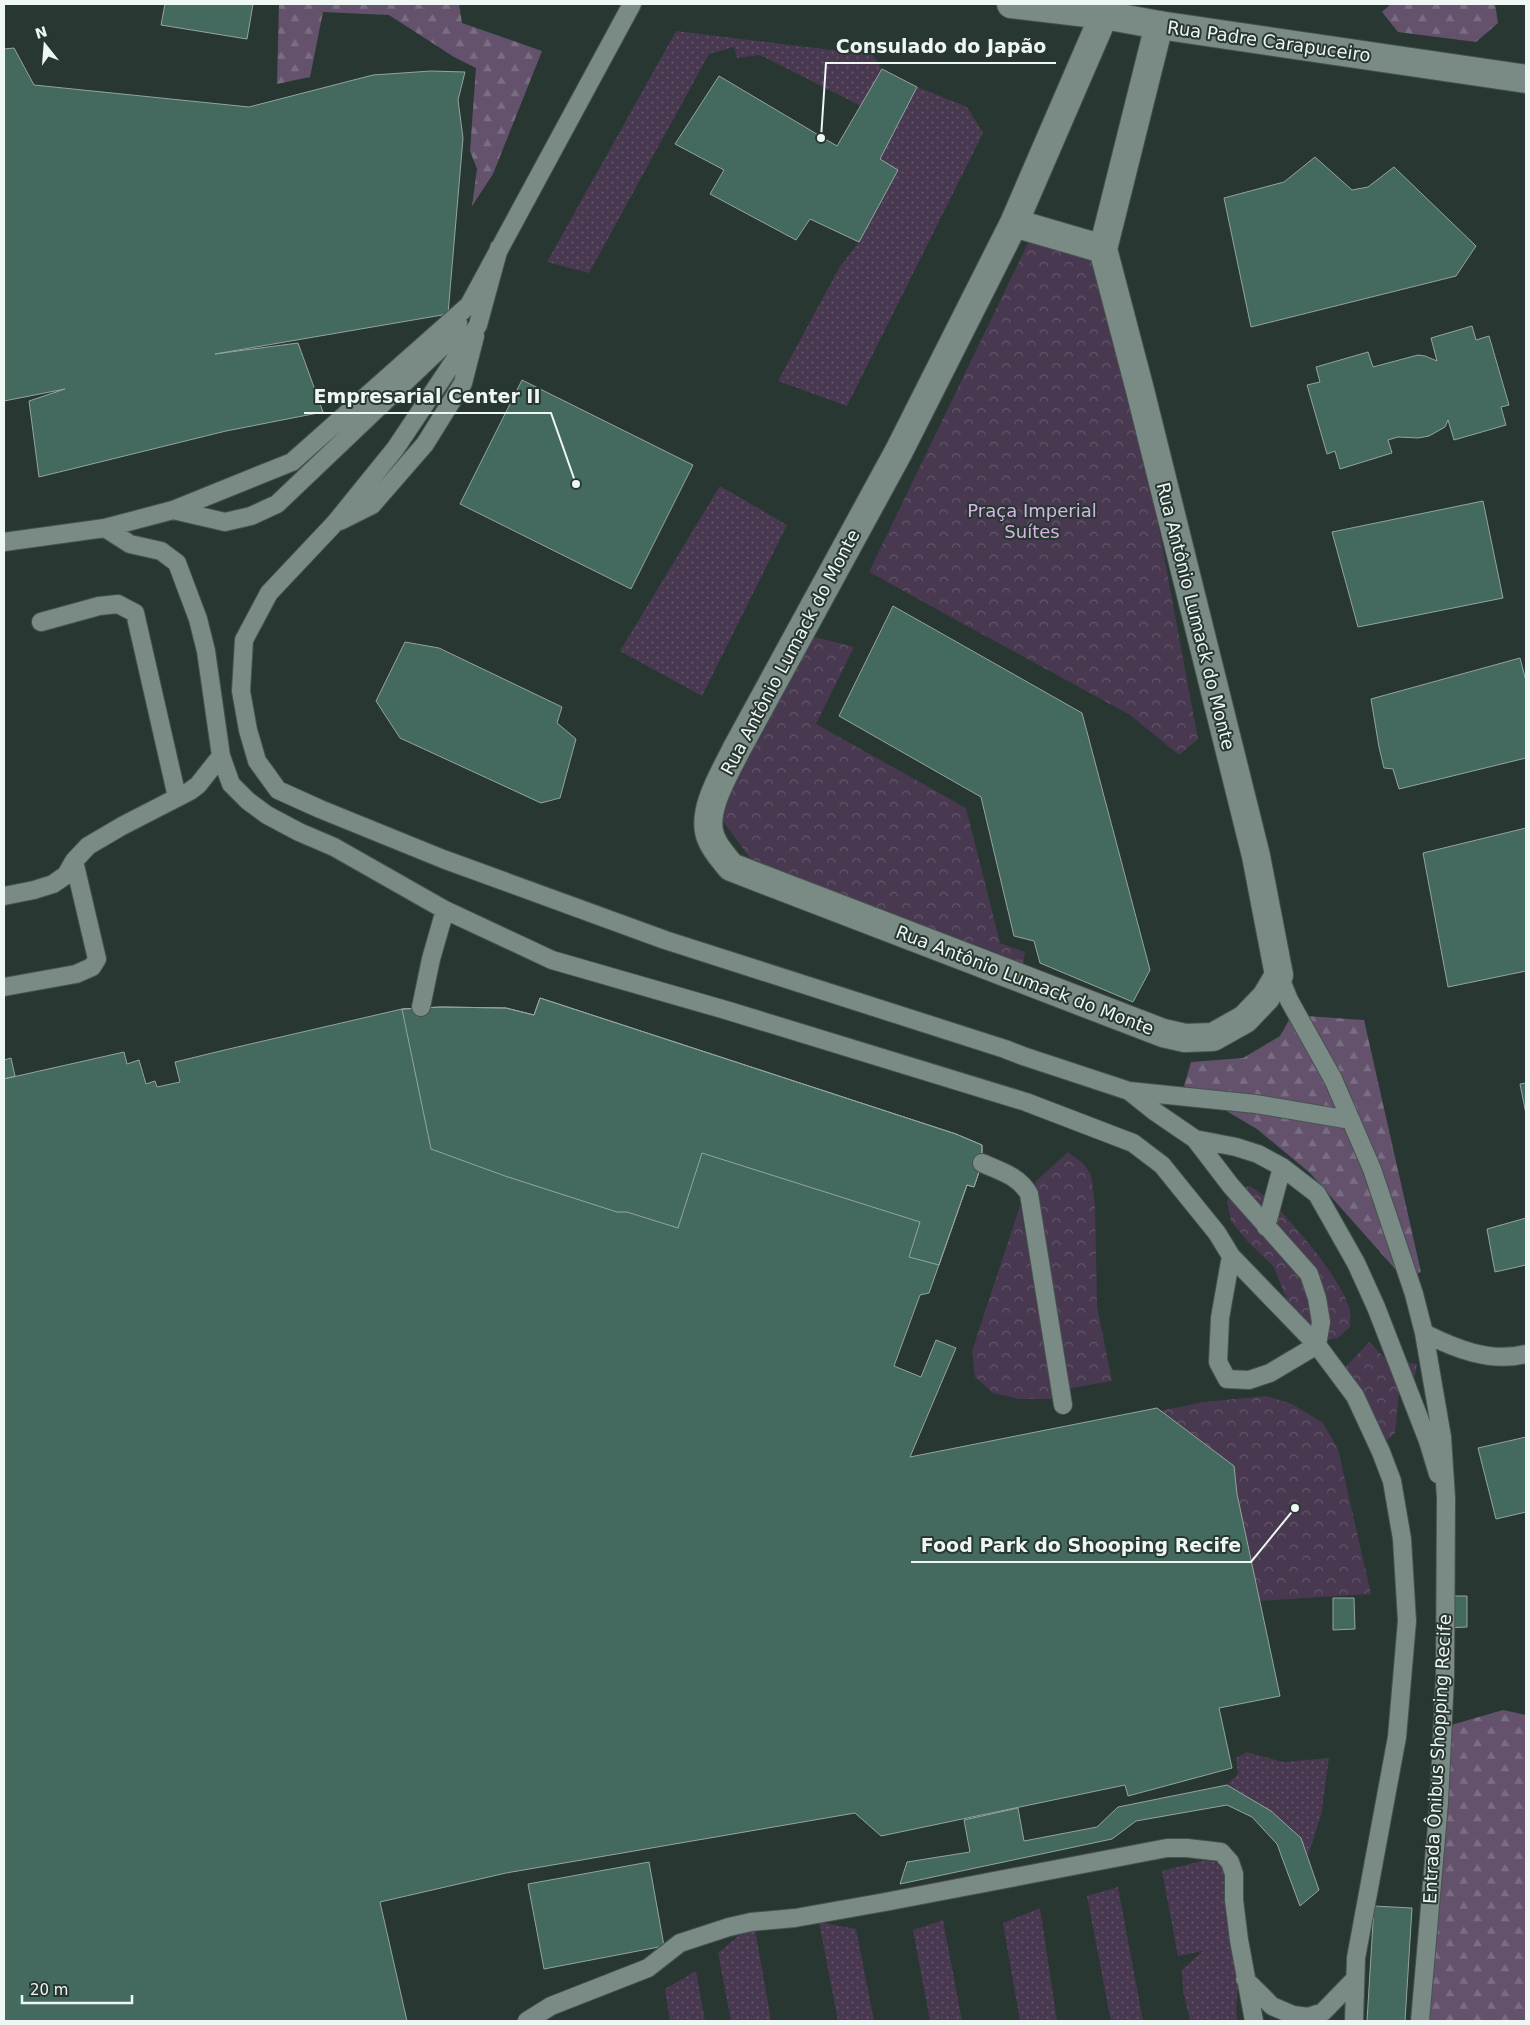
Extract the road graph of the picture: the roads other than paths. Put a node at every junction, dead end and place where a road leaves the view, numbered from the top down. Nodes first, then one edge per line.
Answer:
1 (632, 4) edge
2 (1011, 4) edge
3 (1104, 15) junction
4 (1158, 25) junction
5 (1526, 79) edge
6 (1014, 223) junction
7 (499, 248) junction
8 (1103, 249) junction
9 (469, 305) junction
10 (173, 510) junction
11 (105, 528) junction
12 (4, 542) edge
13 (41, 622) dead end
14 (221, 756) junction
15 (177, 797) junction
16 (74, 862) junction
17 (4, 896) edge
18 (445, 910) junction
19 (1279, 975) junction
20 (4, 987) edge
21 (421, 1007) dead end
22 (1129, 1091) junction
23 (1351, 1120) junction
24 (1195, 1139) junction
25 (982, 1163) dead end
26 (1282, 1166) junction
27 (1266, 1227) junction
28 (1231, 1256) junction
29 (1424, 1333) junction
30 (1316, 1345) junction
31 (1526, 1354) edge
32 (1063, 1405) dead end
33 (1446, 1498) junction
34 (1245, 1979) junction
35 (1354, 1980) junction
36 (527, 2021) edge
37 (1254, 2021) edge
38 (1354, 2021) edge
39 (1420, 2021) edge

1 - 7 lane
2 - 3 street, Rua Padre Carapuceiro
3 - 4 street, Rua Padre Carapuceiro
3 - 6 street, Rua Antônio Lumack do Monte
4 - 5 street, Rua Padre Carapuceiro
4 - 8 street, Rua Antônio Lumack do Monte
6 - 8 street
6 - 19 street, Rua Antônio Lumack do Monte
7 - 9 lane
7 - 22 lane
8 - 19 street, Rua Antônio Lumack do Monte
9 - 10 lane
9 - 10 lane
10 - 11 lane
11 - 12 lane
11 - 14 lane
13 - 15 lane
14 - 15 lane
14 - 18 lane
15 - 16 lane
16 - 17 lane
16 - 20 lane
18 - 21 lane
18 - 28 lane
19 - 23 lane, Entrada Ônibus Shopping Recife
22 - 23 lane
22 - 24 lane
23 - 29 lane, Entrada Ônibus Shopping Recife
24 - 26 lane
24 - 27 lane
25 - 32 lane
26 - 27 lane
26 - 33 lane
27 - 30 lane
28 - 30 lane
28 - 30 lane
29 - 31 lane
29 - 33 lane, Entrada Ônibus Shopping Recife
30 - 35 lane
33 - 39 lane, Entrada Ônibus Shopping Recife
34 - 35 lane
34 - 36 lane
34 - 37 lane
35 - 38 lane

